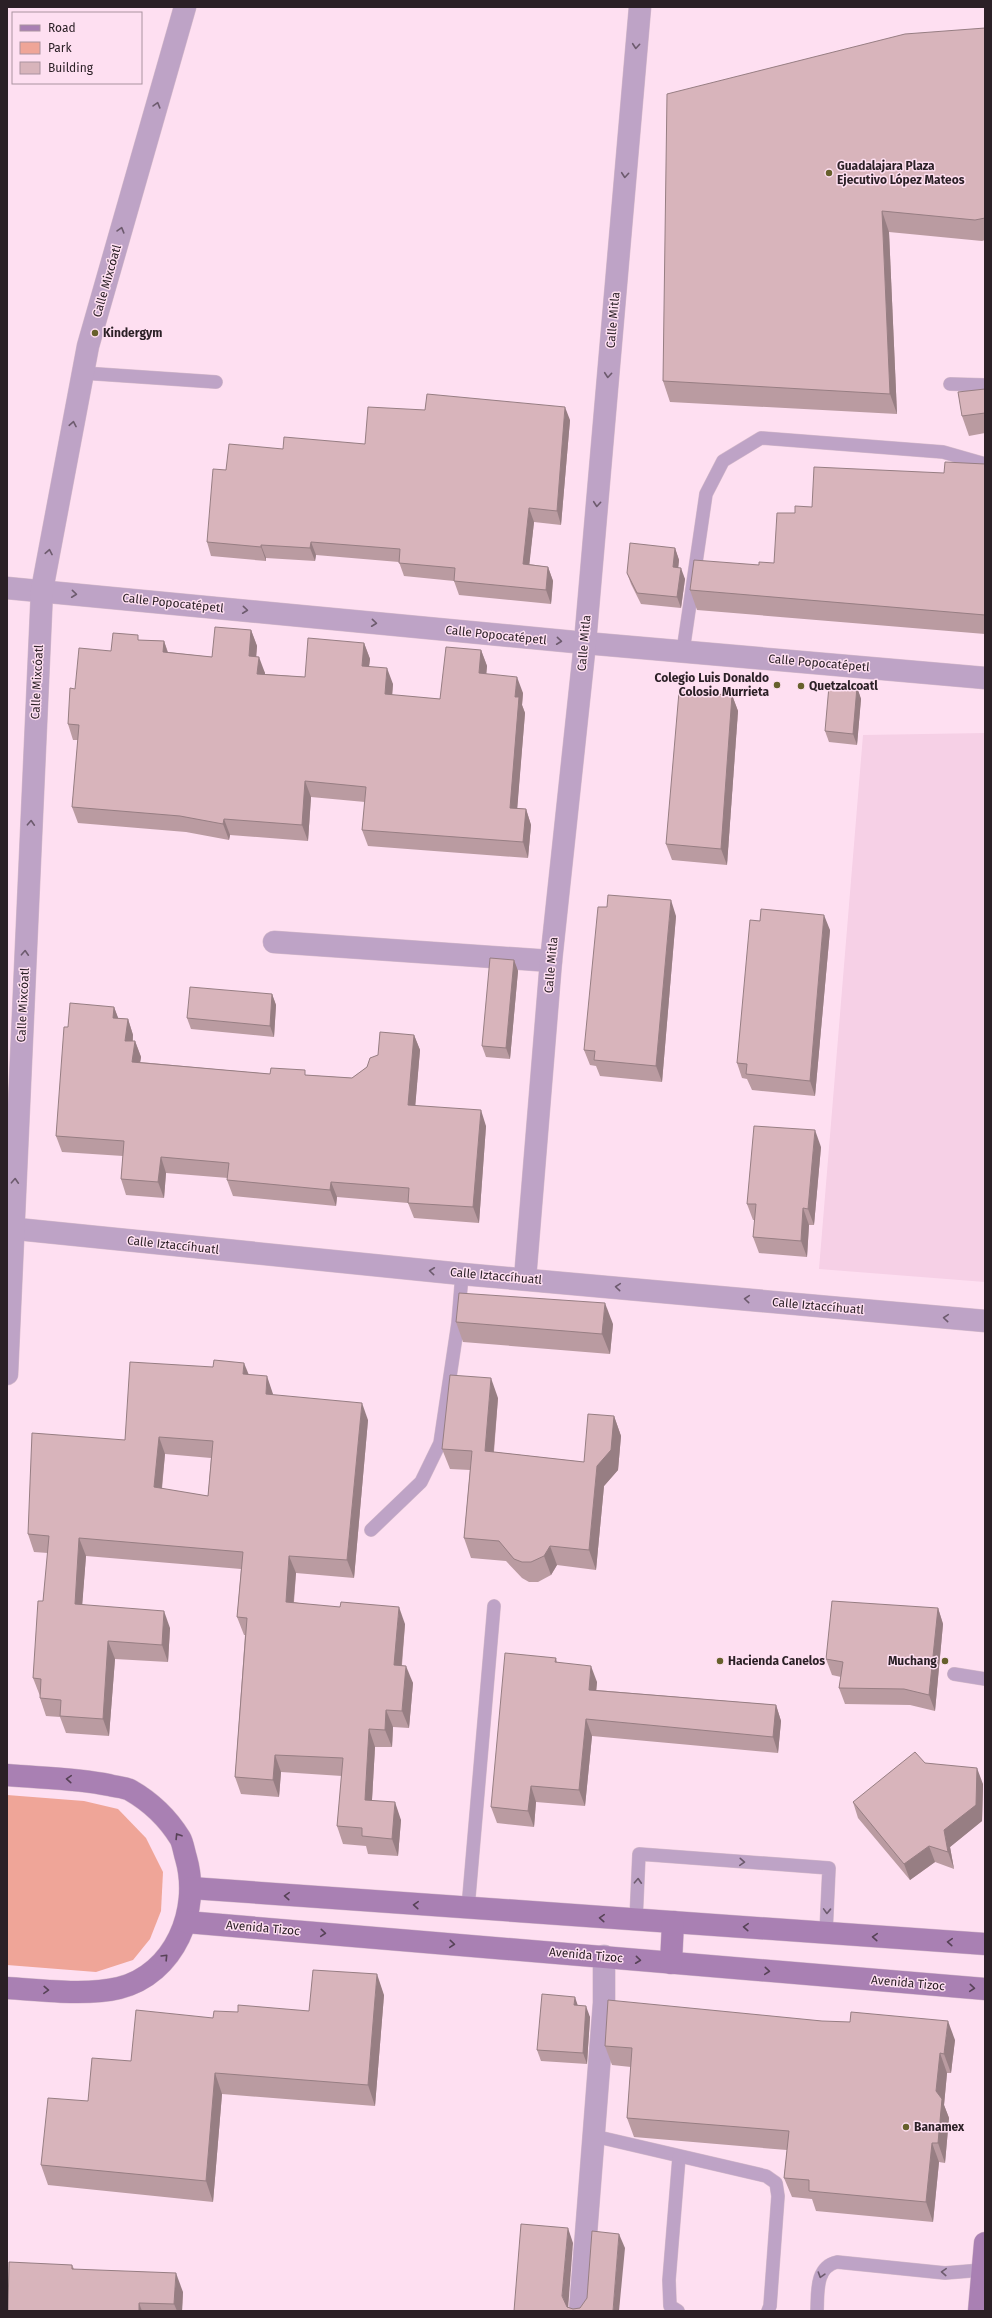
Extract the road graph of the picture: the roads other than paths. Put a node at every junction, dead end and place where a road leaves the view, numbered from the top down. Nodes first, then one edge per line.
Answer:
1 (185, 7) edge
2 (640, 7) edge
3 (83, 373) junction
4 (216, 382) dead end
5 (950, 384) dead end
6 (985, 385) edge
7 (985, 464) edge
8 (7, 588) edge
9 (42, 590) junction
10 (585, 643) junction
11 (683, 651) junction
12 (985, 678) edge
13 (274, 942) dead end
14 (551, 961) junction
15 (10, 1229) edge
16 (462, 1274) junction
17 (525, 1279) junction
18 (985, 1321) edge
19 (7, 1374) edge
20 (371, 1530) dead end
21 (494, 1606) dead end
22 (954, 1674) dead end
23 (985, 1679) edge
24 (7, 1775) edge
25 (191, 1888) junction
26 (468, 1908) junction
27 (636, 1920) junction
28 (186, 1922) junction
29 (673, 1922) junction
30 (826, 1933) junction
31 (985, 1944) edge
32 (604, 1956) junction
33 (671, 1963) junction
34 (7, 1988) edge
35 (985, 1989) edge
36 (594, 2136) junction
37 (679, 2157) junction
38 (985, 2243) edge
39 (982, 2270) junction
40 (580, 2311) edge
41 (678, 2311) edge
42 (768, 2311) edge
43 (817, 2311) edge
44 (979, 2311) edge

3 -> 1 street, Calle Mixcóatl
2 -> 10 street, Calle Mitla
3 - 4 lane
9 -> 3 street, Calle Mixcóatl
5 - 6 lane
7 - 11 lane
8 - 9 street, Calle Popocatépetl
9 -> 10 street, Calle Popocatépetl
15 -> 9 street, Calle Mixcóatl
10 - 11 street, Calle Popocatépetl
10 - 14 street, Calle Mitla
11 - 12 street, Calle Popocatépetl
13 - 14 street
14 - 17 street, Calle Mitla
16 -> 15 street, Calle Iztaccíhuatl
15 - 19 street, Calle Mixcóatl
16 - 17 street, Calle Iztaccíhuatl
16 - 20 lane
18 -> 17 street, Calle Iztaccíhuatl
21 - 26 lane
22 - 23 lane
25 -> 24 main road
26 -> 25 main road
25 - 28 main road
27 -> 26 main road
27 - 29 main road
27 -> 30 lane
28 -> 32 main road, Avenida Tizoc
34 -> 28 main road
30 -> 29 main road
29 - 33 main road
31 -> 30 main road
32 -> 33 main road, Avenida Tizoc
32 - 36 street
33 -> 35 main road, Avenida Tizoc
36 - 37 lane
36 - 40 street
37 - 41 lane
37 - 42 lane
38 - 39 main road
39 -> 43 lane
39 - 44 main road

